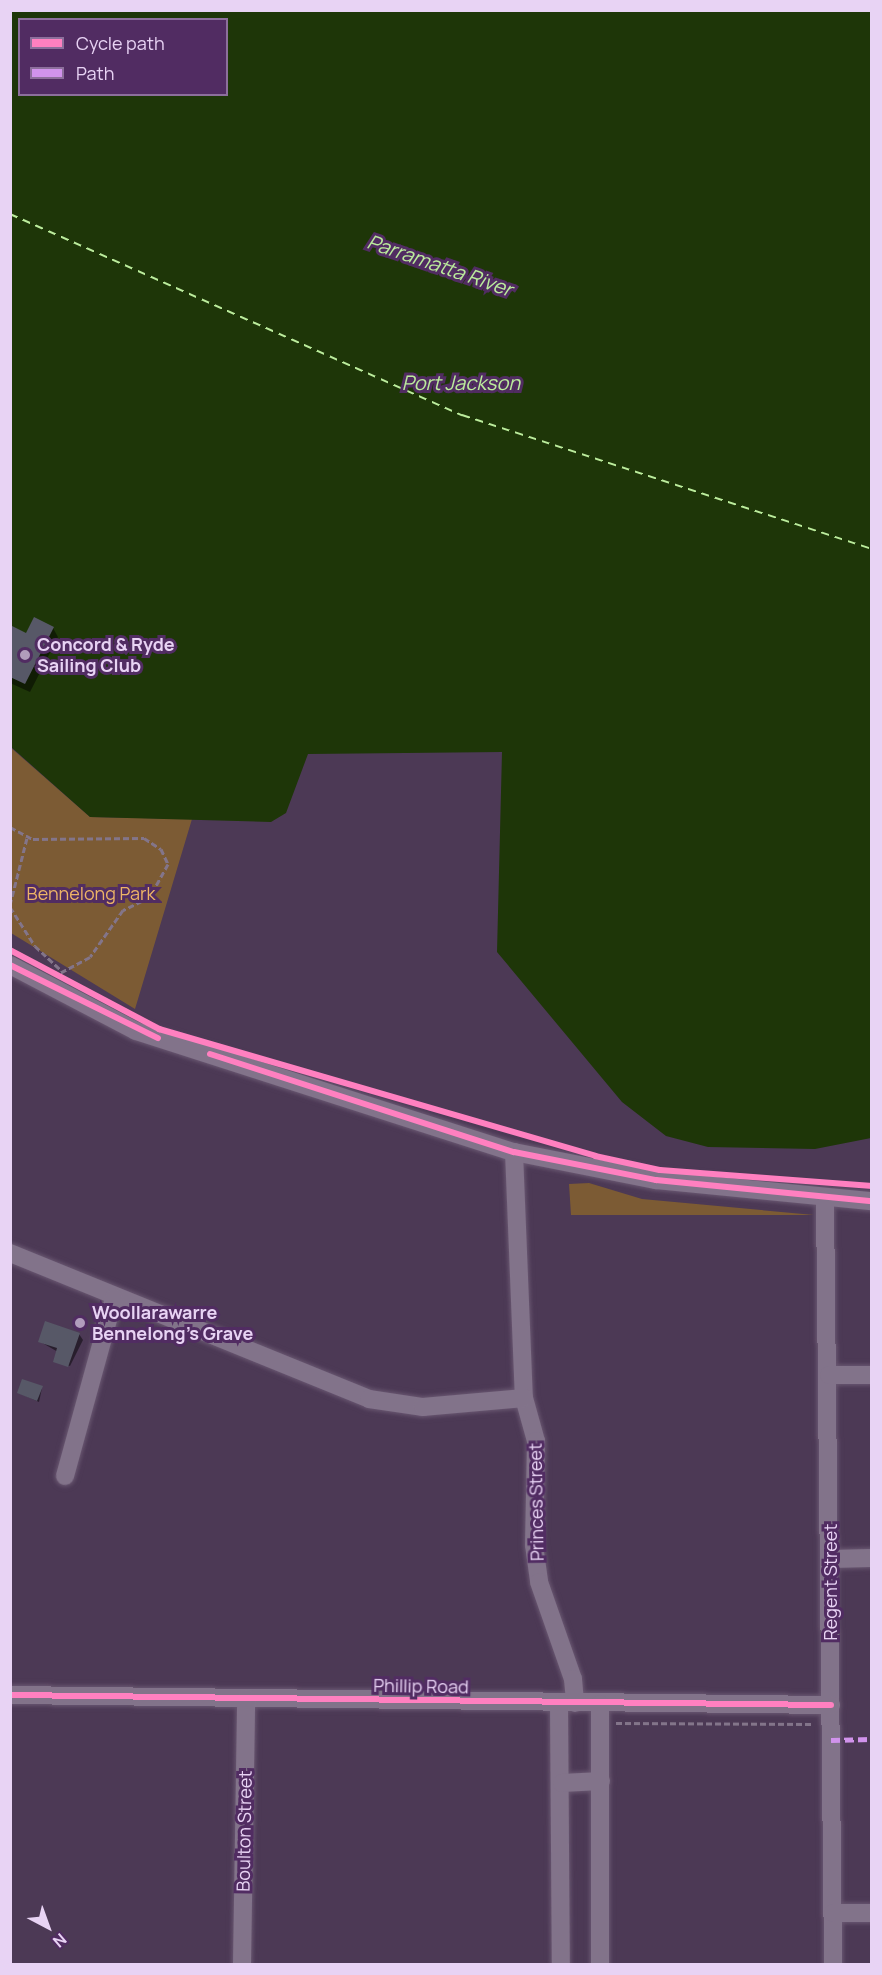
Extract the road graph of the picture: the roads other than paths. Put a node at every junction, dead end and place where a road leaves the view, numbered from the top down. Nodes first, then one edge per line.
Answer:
1 (10, 965) edge
2 (514, 1152) junction
3 (825, 1199) junction
4 (872, 1201) edge
5 (10, 1253) edge
6 (114, 1298) junction
7 (829, 1375) junction
8 (872, 1375) edge
9 (524, 1398) junction
10 (65, 1476) dead end
11 (872, 1558) edge
12 (830, 1559) junction
13 (10, 1695) edge
14 (246, 1698) junction
15 (567, 1703) junction
16 (600, 1704) junction
17 (831, 1705) junction
18 (601, 1781) junction
19 (562, 1783) junction
20 (833, 1913) junction
21 (872, 1913) edge
22 (242, 1965) edge
23 (561, 1965) edge
24 (600, 1965) edge
25 (833, 1965) edge

1 - 2 street
2 - 3 street
2 - 9 street, Princes Street
3 - 4 street
3 - 7 street, Regent Street
5 - 6 street
6 - 9 street
6 - 10 street
7 - 8 street
7 - 12 street, Regent Street
9 - 15 street, Princes Street
11 - 12 street
12 - 17 street, Regent Street
13 - 14 street, Phillip Road
14 - 15 street, Phillip Road
14 - 22 street, Boulton Street
15 - 16 street, Phillip Road
15 - 19 street, Princes Street
16 - 17 street, Phillip Road
16 - 18 street
17 - 20 street, Regent Street
18 - 19 street
18 - 24 street
19 - 23 street, Princes Street
20 - 21 street
20 - 25 street, Regent Street

